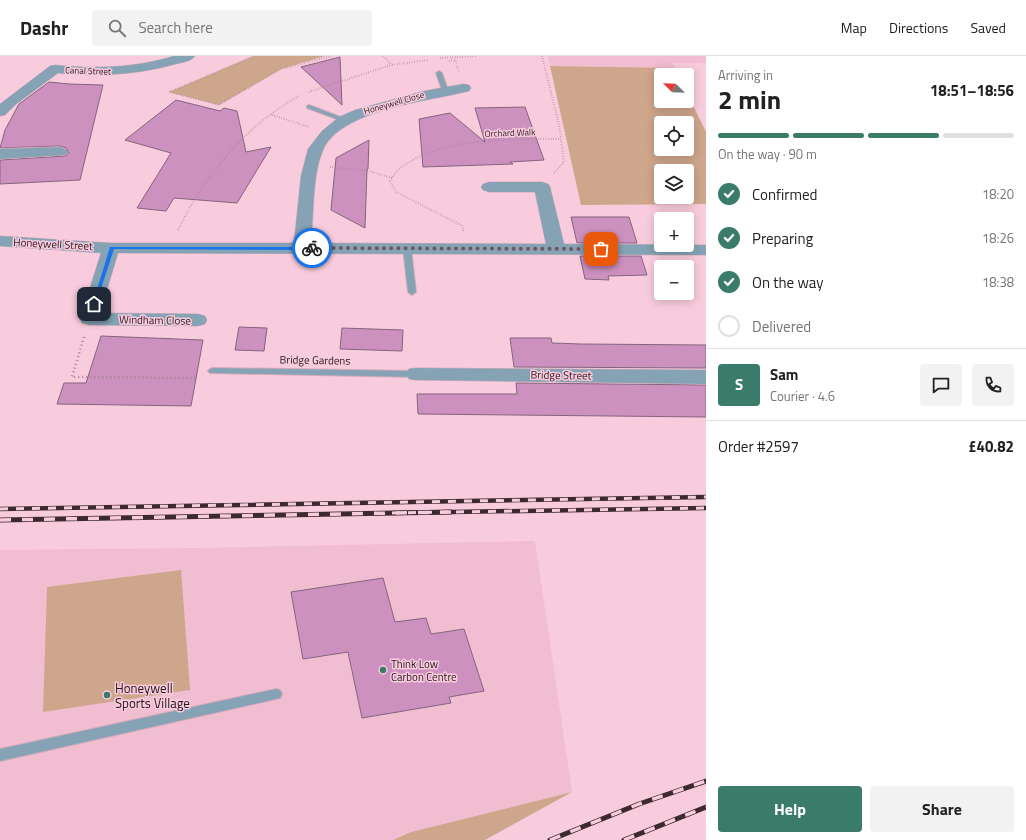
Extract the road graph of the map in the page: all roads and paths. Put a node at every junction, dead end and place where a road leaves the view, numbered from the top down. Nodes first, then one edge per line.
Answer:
1 (188, 56) edge
2 (254, 56) edge
3 (332, 56) edge
4 (383, 56) edge
5 (542, 56) edge
6 (391, 65) dead end
7 (439, 73) dead end
8 (464, 88) dead end
9 (445, 90) junction
10 (308, 107) dead end
11 (0, 112) edge
12 (271, 114) dead end
13 (344, 120) junction
14 (327, 134) junction
15 (560, 138) junction
16 (60, 152) dead end
17 (0, 154) edge
18 (564, 162) dead end
19 (312, 166) junction
20 (392, 178) junction
21 (489, 187) dead end
22 (0, 242) edge
23 (111, 248) junction
24 (302, 248) junction
25 (407, 248) junction
26 (466, 248) junction
27 (556, 249) junction
28 (706, 250) edge
29 (412, 292) dead end
30 (89, 319) junction
31 (198, 320) dead end
32 (213, 370) joint
33 (416, 374) joint
34 (706, 377) edge
35 (276, 694) dead end
36 (0, 755) edge

1 - 11 street, Canal Street
2 - 3 path
4 - 6 path
5 - 15 path
7 - 9 lane
8 - 9 street, Honeywell Close
9 - 13 street, Honeywell Close
10 - 13 lane
12 - 14 path
13 - 14 street, Honeywell Close
14 - 19 street, Honeywell Close
15 - 18 path
15 - 20 path, Orchard Walk
16 - 17 street
19 - 20 path
19 - 24 street, Honeywell Close
20 - 26 path
21 - 27 street
22 - 23 street, Honeywell Street
23 - 24 street, Honeywell Street
23 - 30 street
24 - 25 street, Honeywell Street
25 - 26 street, Honeywell Street
25 - 29 lane
26 - 27 street, Honeywell Street
27 - 28 street, Honeywell Street
30 - 31 street, Windham Close
30 - 32 path
32 - 33 lane, Bridge Gardens
33 - 34 street, Bridge Street
35 - 36 lane

